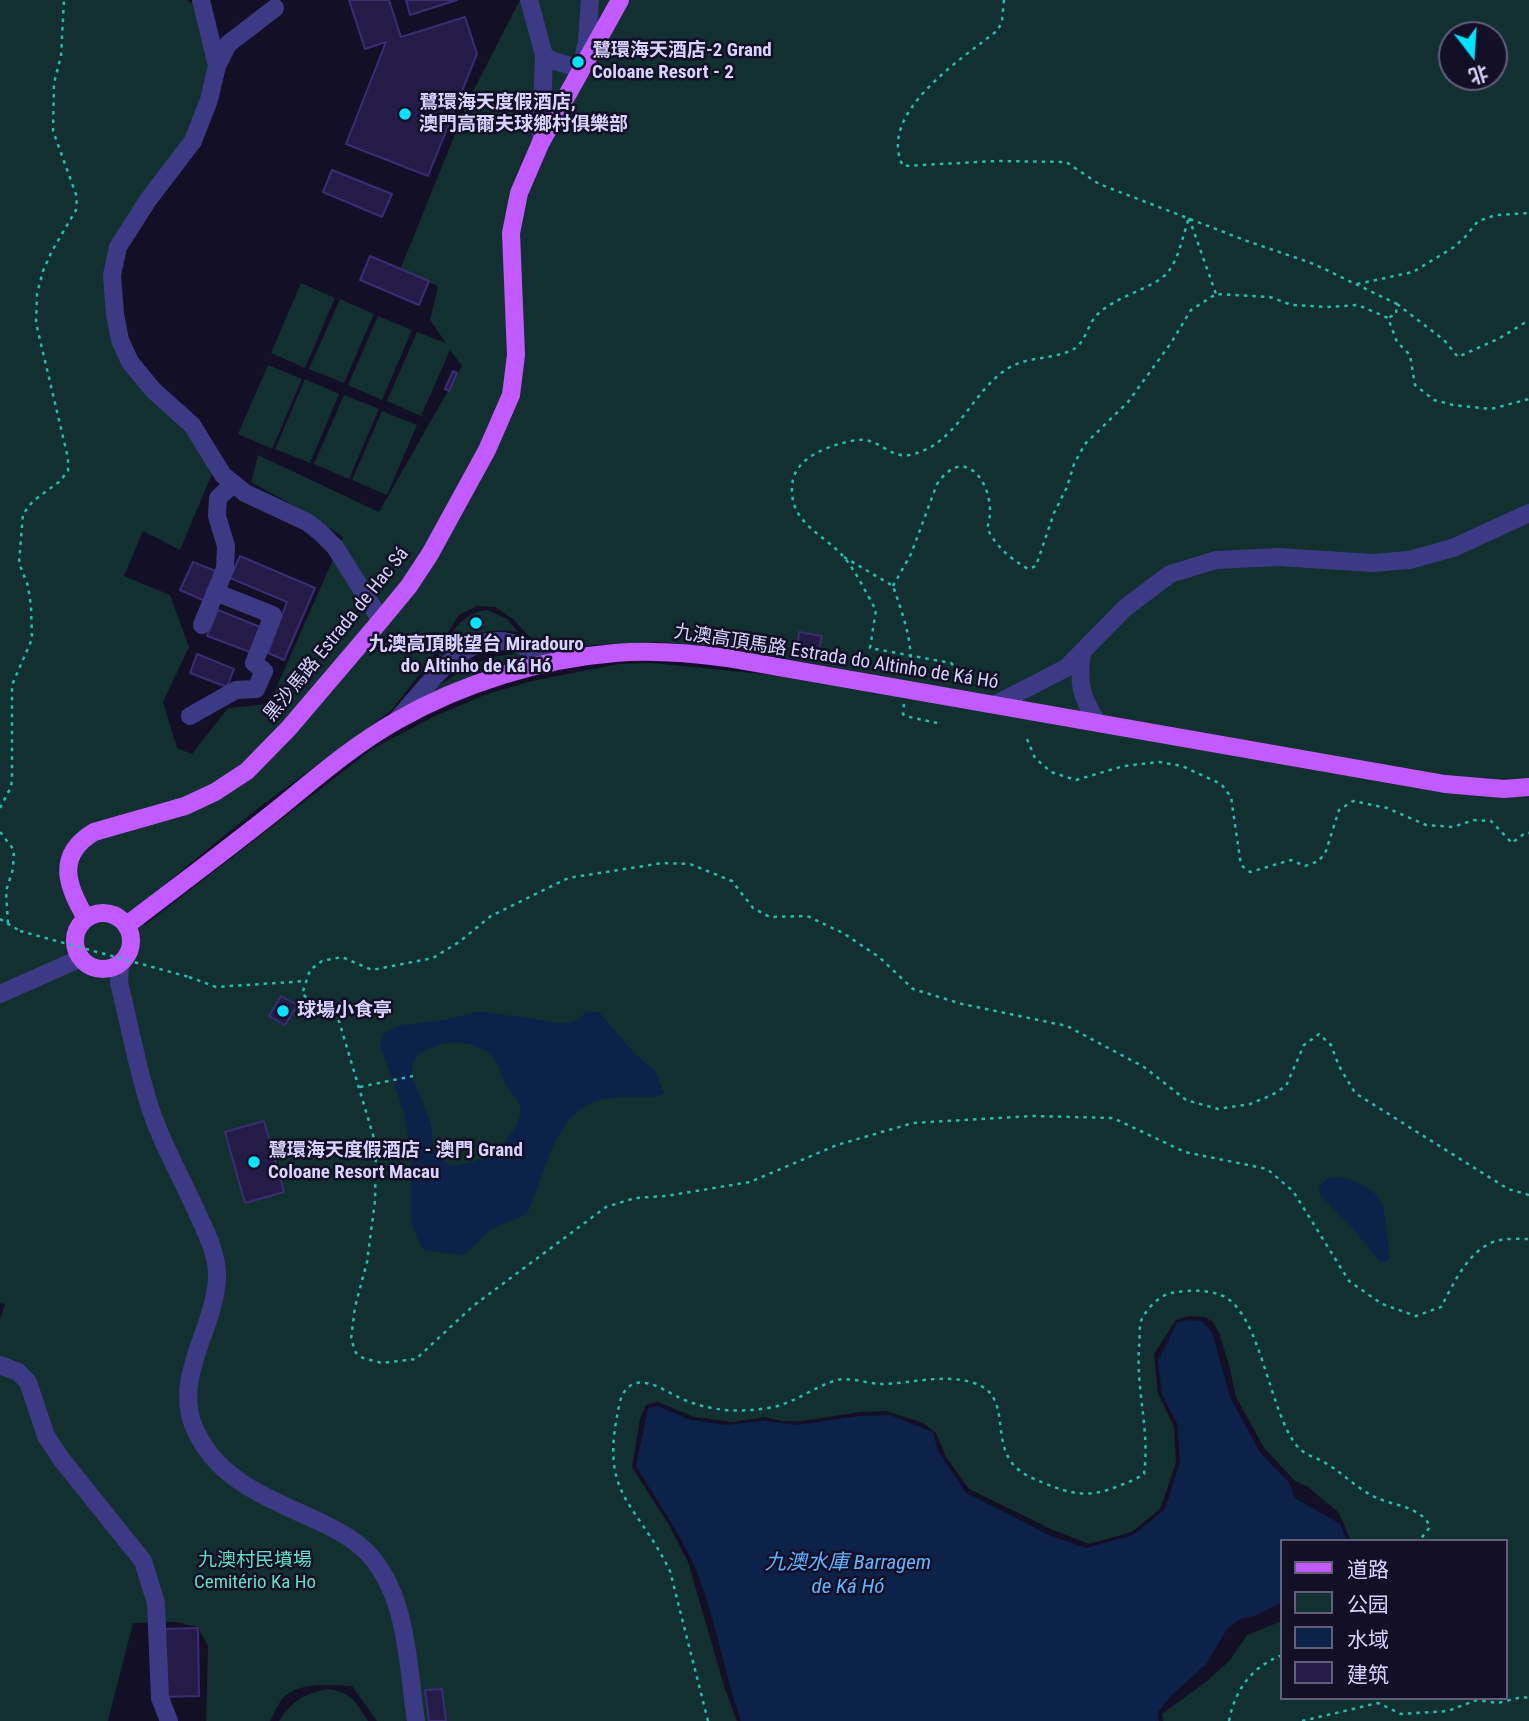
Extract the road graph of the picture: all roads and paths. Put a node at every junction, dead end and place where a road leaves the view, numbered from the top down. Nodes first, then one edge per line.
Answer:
1 (64, 0) edge
2 (201, 0) edge
3 (529, 0) edge
4 (590, 0) edge
5 (621, 0) edge
6 (1004, 0) edge
7 (275, 8) dead end
8 (544, 55) junction
9 (217, 66) junction
10 (581, 69) junction
11 (541, 142) junction
12 (1529, 213) edge
13 (1189, 218) junction
14 (1357, 284) junction
15 (1216, 295) junction
16 (1397, 304) junction
17 (1388, 318) junction
18 (1529, 320) edge
19 (1529, 399) edge
20 (232, 485) junction
21 (1529, 513) edge
22 (844, 557) junction
23 (893, 586) junction
24 (215, 592) junction
25 (381, 620) junction
26 (202, 625) dead end
27 (1082, 652) junction
28 (912, 656) junction
29 (551, 663) junction
30 (907, 688) junction
31 (974, 700) junction
32 (996, 704) junction
33 (190, 716) dead end
34 (397, 720) junction
35 (1097, 722) junction
36 (937, 723) dead end
37 (1027, 739) dead end
38 (1529, 788) edge
39 (0, 808) edge
40 (0, 832) edge
41 (1529, 833) edge
42 (86, 918) junction
43 (0, 919) edge
44 (8, 924) junction
45 (127, 925) junction
46 (81, 958) junction
47 (112, 966) junction
48 (306, 981) junction
49 (0, 994) edge
50 (413, 1076) dead end
51 (360, 1087) junction
52 (1529, 1195) edge
53 (1529, 1239) edge
54 (0, 1365) edge
55 (1421, 1539) edge
56 (1280, 1656) edge
57 (1529, 1698) edge
58 (169, 1721) edge
59 (416, 1721) edge
60 (708, 1721) edge
61 (1228, 1721) edge
62 (1303, 1721) edge

1 - 39 path
2 - 9 street
3 - 8 street
4 - 10 street
5 - 10 main road, 黑沙馬路 Estrada de Hac Sá
6 - 13 path
7 - 9 street
8 - 10 street
8 - 11 street
9 - 20 street
10 - 11 main road, 黑沙馬路 Estrada de Hac Sá
11 - 25 main road, 黑沙馬路 Estrada de Hac Sá
12 - 14 path
13 - 14 path
13 - 15 path
13 - 22 path
14 - 16 path
15 - 17 path
15 - 23 path
16 - 17 path
16 - 18 path
17 - 19 path
20 - 24 street
20 - 25 street
21 - 27 street
22 - 23 path
22 - 28 path
23 - 28 path
24 - 26 street
24 - 33 street
25 - 42 main road, 黑沙馬路 Estrada de Hac Sá
27 - 32 street
27 - 35 street
28 - 30 path
28 - 31 path
29 - 30 main road, 九澳高頂馬路 Estrada do Altinho de Ká Hó
29 - 34 main road, 九澳高頂馬路 Estrada do Altinho de Ká Hó
29 - 34 street
30 - 31 main road, 九澳高頂馬路 Estrada do Altinho de Ká Hó
30 - 36 path
31 - 32 main road, 九澳高頂馬路 Estrada do Altinho de Ká Hó
32 - 35 main road, 九澳高頂馬路 Estrada do Altinho de Ká Hó
34 - 45 main road, 九澳高頂馬路 Estrada do Altinho de Ká Hó
35 - 38 main road, 九澳高頂馬路 Estrada do Altinho de Ká Hó
37 - 41 path
40 - 44 path
42 - 45 main road
42 - 46 main road
43 - 44 path
44 - 48 path, bridge
45 - 47 main road
46 - 47 main road
46 - 49 street
47 - 59 street
48 - 51 path
48 - 52 path
50 - 51 path
51 - 53 path
54 - 58 street
55 - 60 path
56 - 61 path
57 - 62 path

